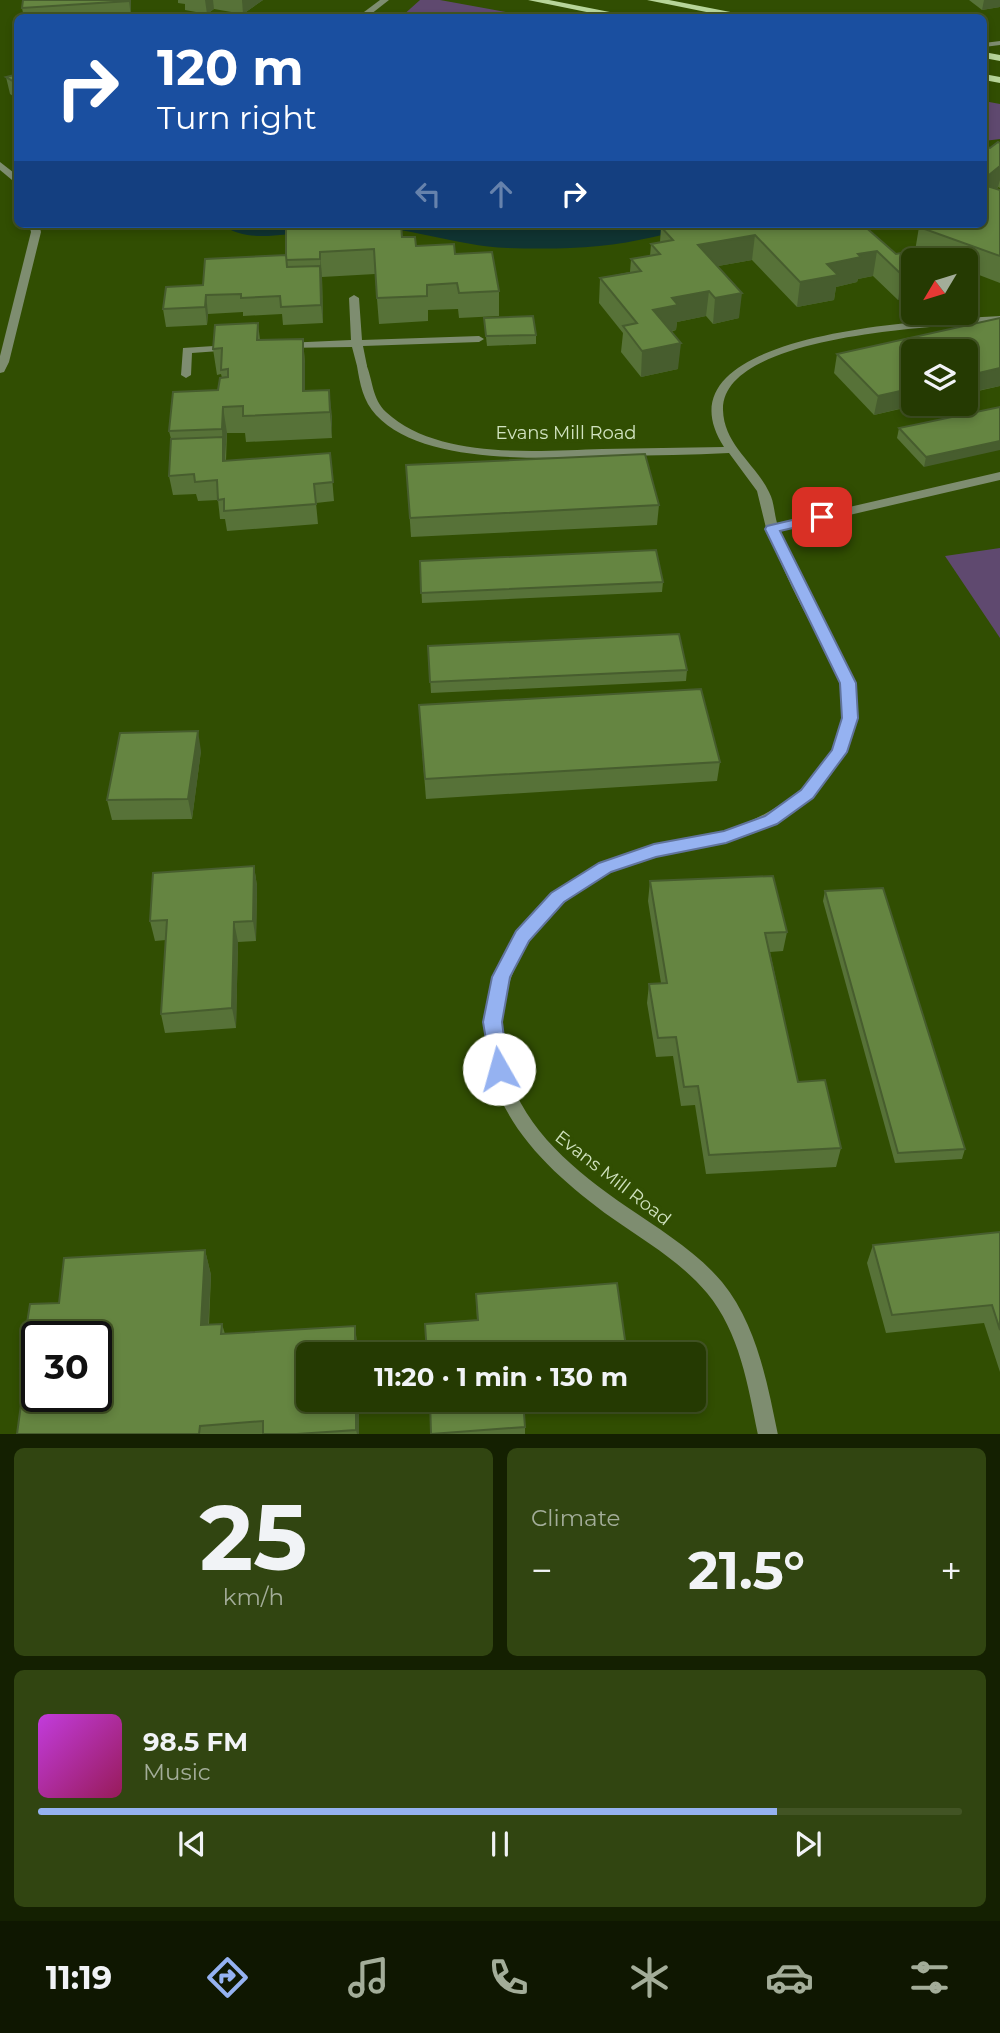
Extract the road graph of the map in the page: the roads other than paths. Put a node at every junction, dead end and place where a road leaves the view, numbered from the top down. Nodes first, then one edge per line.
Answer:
1 (385, 0) edge
2 (533, 0) edge
3 (652, 0) edge
4 (366, 14) edge
5 (612, 14) edge
6 (733, 14) edge
7 (0, 164) edge
8 (14, 178) edge
9 (35, 228) edge
10 (354, 298) dead end
11 (1000, 319) edge
12 (479, 340) dead end
13 (357, 344) junction
14 (279, 346) edge
15 (239, 348) edge
16 (0, 370) edge
17 (186, 375) dead end
18 (729, 450) junction
19 (1000, 476) edge
20 (772, 529) junction
21 (768, 1434) edge

1 - 4 street
2 - 5 main road
3 - 6 main road
7 - 8 street
9 - 16 street
10 - 13 street, Evans Mill Road
11 - 18 street, Evans Mill Road
12 - 13 street
13 - 14 street
13 - 18 street, Evans Mill Road
15 - 17 street
18 - 20 street, Evans Mill Road
19 - 20 street
20 - 21 street, Evans Mill Road

